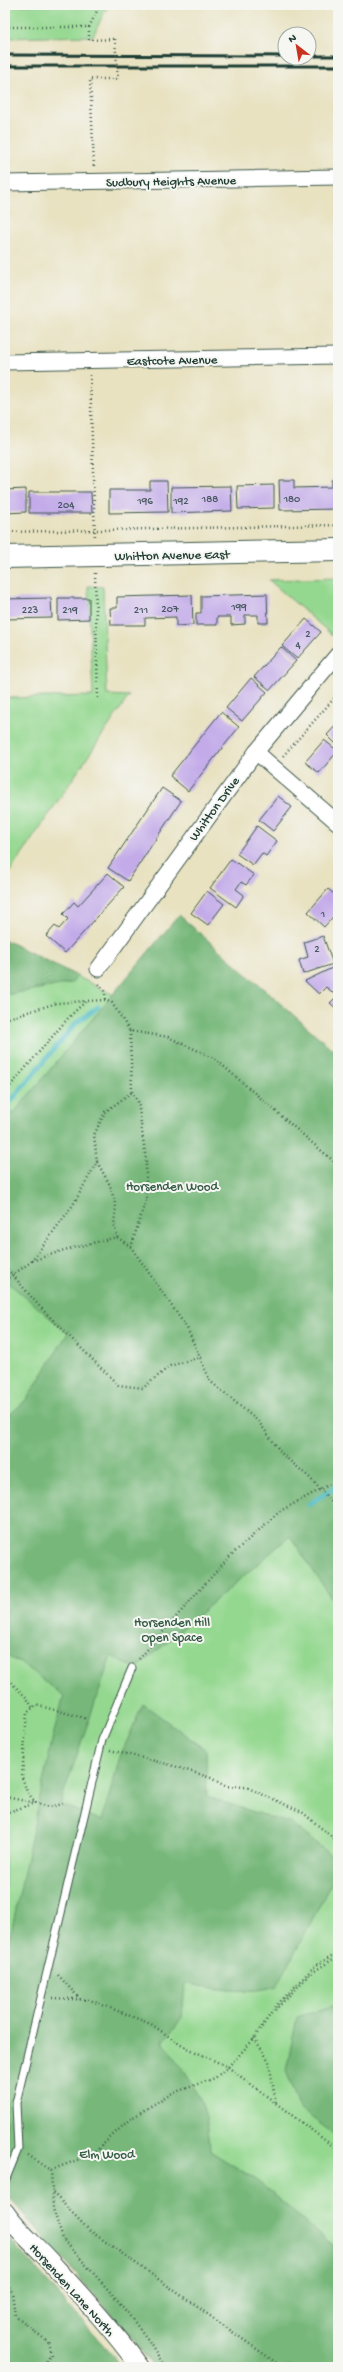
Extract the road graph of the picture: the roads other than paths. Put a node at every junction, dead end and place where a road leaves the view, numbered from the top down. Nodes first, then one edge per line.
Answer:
1 (338, 177) edge
2 (5, 183) edge
3 (338, 356) edge
4 (5, 362) edge
5 (338, 550) edge
6 (5, 557) edge
7 (338, 654) edge
8 (256, 752) junction
9 (338, 823) edge
10 (98, 969) dead end
11 (132, 1668) road end
12 (5, 2181) edge
13 (5, 2212) edge
14 (140, 2367) edge

1 - 2 street, Sudbury Heights Avenue
3 - 4 street, Eastcote Avenue
5 - 6 main road, Whitton Avenue East
7 - 8 street, Whitton Drive
8 - 9 street
8 - 10 street, Whitton Drive
11 - 12 lane
13 - 14 street, Horsenden Lane North

